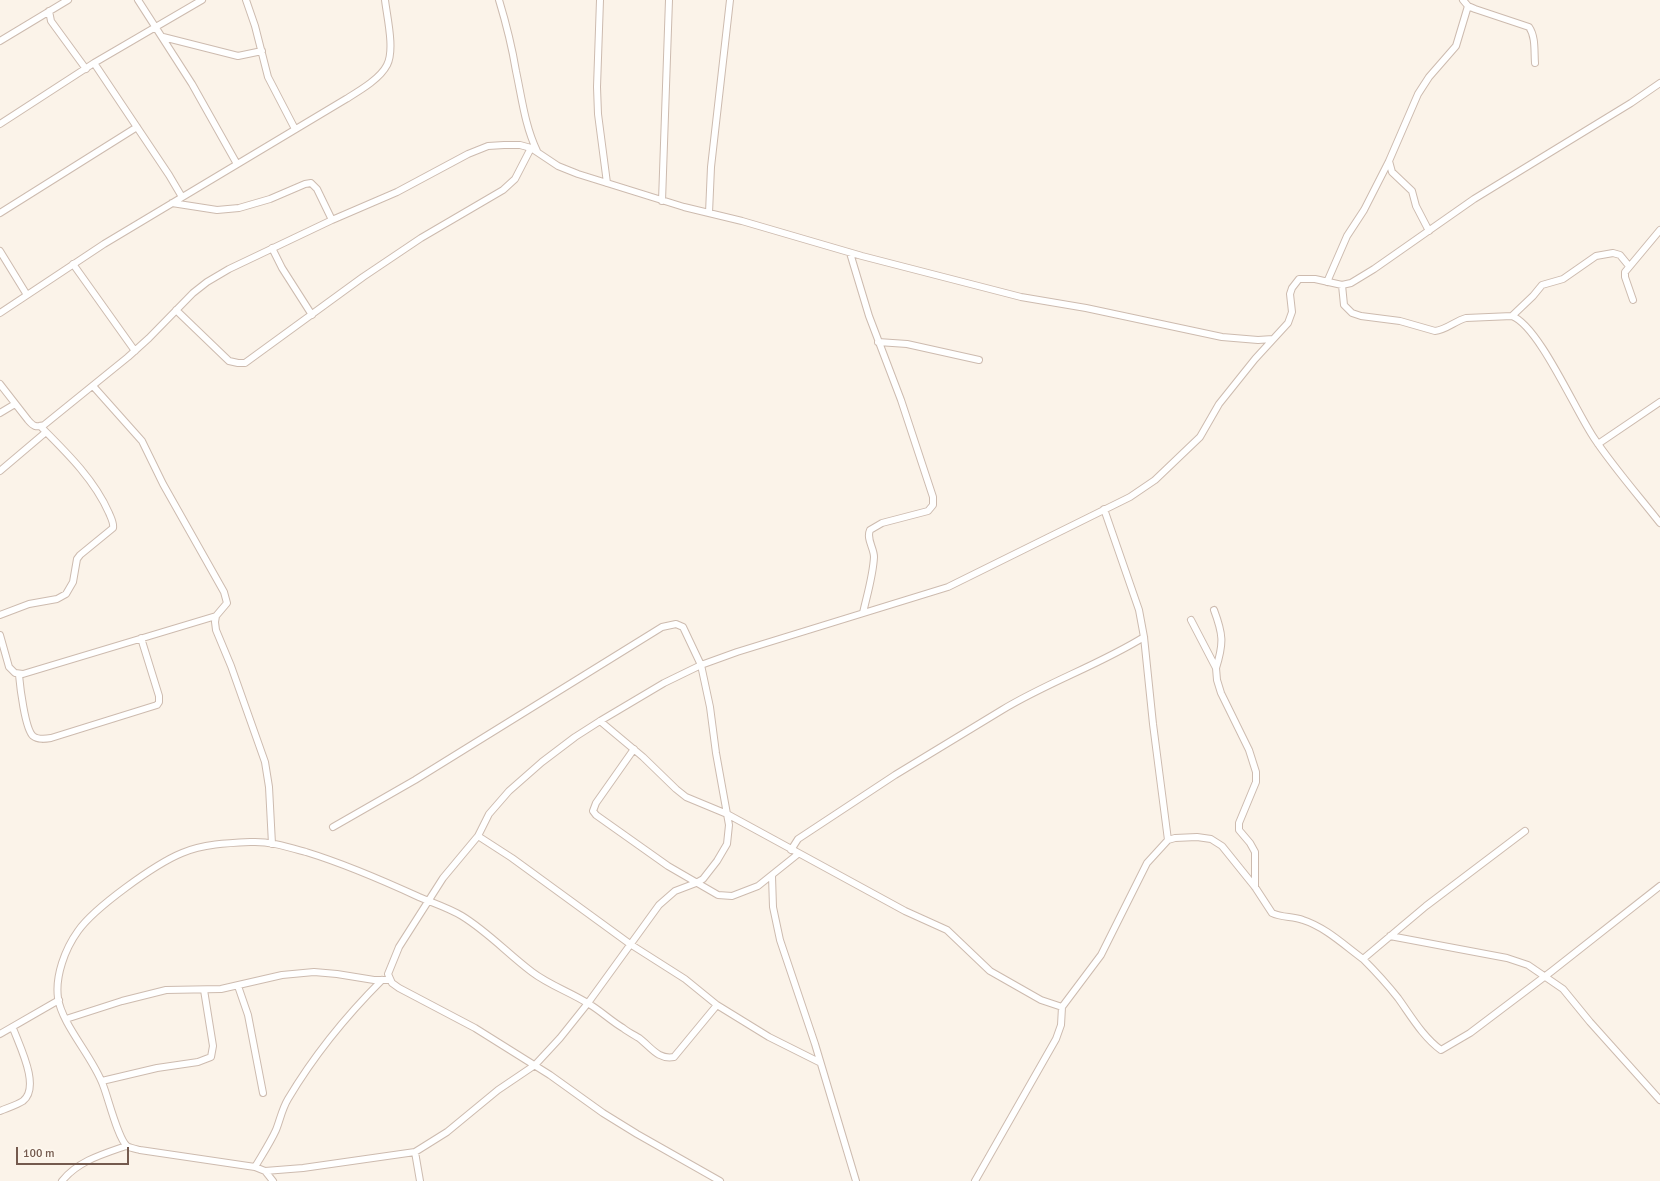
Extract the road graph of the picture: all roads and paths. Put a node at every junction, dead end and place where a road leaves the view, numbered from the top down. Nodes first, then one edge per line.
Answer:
1 (68, 0) edge
2 (138, 0) edge
3 (202, 0) edge
4 (246, 0) edge
5 (385, 0) edge
6 (499, 0) edge
7 (600, 0) edge
8 (669, 0) edge
9 (730, 0) edge
10 (1464, 0) edge
11 (1468, 6) junction
12 (49, 11) junction
13 (157, 27) junction
14 (163, 37) junction
15 (0, 41) edge
16 (262, 51) junction
17 (94, 63) junction
18 (1535, 63) dead end
19 (86, 68) junction
20 (1660, 83) edge
21 (0, 124) edge
22 (137, 127) junction
23 (295, 129) junction
24 (531, 148) junction
25 (538, 153) junction
26 (1389, 161) junction
27 (238, 164) junction
28 (607, 183) junction
29 (182, 197) junction
30 (662, 201) junction
31 (172, 203) junction
32 (0, 213) edge
33 (709, 213) junction
34 (332, 220) junction
35 (1660, 230) edge
36 (1429, 231) junction
37 (272, 248) junction
38 (0, 250) edge
39 (850, 253) junction
40 (73, 264) junction
41 (1629, 266) junction
42 (1327, 282) junction
43 (1342, 285) junction
44 (27, 295) junction
45 (1633, 300) dead end
46 (176, 310) junction
47 (0, 313) edge
48 (312, 315) junction
49 (1512, 316) junction
50 (1273, 339) junction
51 (878, 342) junction
52 (135, 351) junction
53 (979, 360) dead end
54 (0, 384) edge
55 (93, 386) junction
56 (1660, 402) edge
57 (15, 404) junction
58 (0, 413) edge
59 (40, 426) junction
60 (46, 432) junction
61 (1598, 444) junction
62 (0, 471) edge
63 (1104, 509) junction
64 (1660, 522) edge
65 (1214, 610) dead end
66 (863, 613) junction
67 (0, 616) edge
68 (216, 616) junction
69 (1191, 620) dead end
70 (0, 635) edge
71 (1144, 637) junction
72 (141, 638) junction
73 (701, 665) junction
74 (1216, 668) junction
75 (19, 675) junction
76 (600, 720) junction
77 (634, 749) junction
78 (727, 814) junction
79 (333, 827) dead end
80 (1525, 831) dead end
81 (478, 836) junction
82 (1168, 840) junction
83 (272, 844) junction
84 (790, 850) junction
85 (798, 854) junction
86 (772, 876) junction
87 (696, 883) junction
88 (1660, 886) edge
89 (1255, 887) junction
90 (428, 901) junction
91 (1390, 936) junction
92 (630, 944) junction
93 (1363, 959) junction
94 (1545, 976) junction
95 (382, 980) junction
96 (390, 980) junction
97 (238, 986) junction
98 (204, 990) junction
99 (59, 1000) junction
100 (588, 1003) junction
101 (717, 1005) junction
102 (1062, 1007) junction
103 (66, 1019) junction
104 (13, 1028) junction
105 (0, 1034) edge
106 (819, 1062) junction
107 (535, 1065) junction
108 (102, 1081) junction
109 (263, 1093) dead end
110 (1660, 1100) edge
111 (0, 1111) edge
112 (126, 1146) junction
113 (415, 1152) junction
114 (255, 1167) junction
115 (265, 1171) junction
116 (62, 1181) edge
117 (273, 1181) edge
118 (420, 1181) edge
119 (720, 1181) edge
120 (856, 1181) edge
121 (975, 1181) edge

1 - 12 street
2 - 13 street
3 - 13 street
4 - 16 street
5 - 23 street
6 - 25 street
7 - 28 street
8 - 30 street
9 - 33 street
10 - 11 street
11 - 18 street
11 - 26 street
12 - 15 street
12 - 19 street
13 - 14 street
13 - 17 street
14 - 16 street
14 - 27 street
16 - 23 street
17 - 19 street
17 - 22 street
19 - 21 street
20 - 36 street
22 - 29 street
22 - 32 street
23 - 27 street
24 - 25 street
24 - 34 street
24 - 48 street
25 - 28 street
26 - 36 street
26 - 42 street
27 - 29 street
28 - 30 street
29 - 31 street
30 - 33 street
31 - 34 street
31 - 40 street
33 - 39 street
34 - 37 street
35 - 41 street
36 - 43 street
37 - 46 street
37 - 48 street
38 - 44 street
39 - 50 street
39 - 51 street
40 - 44 street
40 - 52 street
41 - 45 street
41 - 49 street
42 - 43 street
42 - 50 street
43 - 49 street
44 - 47 street
46 - 48 street
46 - 52 street
49 - 61 street
50 - 63 street
51 - 53 street
51 - 66 street
52 - 55 street
54 - 57 street
55 - 59 street
55 - 68 street
56 - 61 street
57 - 58 street
57 - 59 street
59 - 60 street
60 - 62 street
60 - 67 street
61 - 64 street
63 - 66 street
63 - 71 street
65 - 74 street
66 - 73 street
68 - 72 street
68 - 83 street
69 - 74 street
70 - 75 street
71 - 82 street
71 - 84 street
72 - 75 street
72 - 75 street
73 - 76 street
73 - 78 street
73 - 79 street
74 - 89 street
76 - 77 street
76 - 81 street
77 - 78 street
77 - 87 street
78 - 84 street
78 - 87 street
80 - 91 street
81 - 90 street
81 - 92 street
82 - 89 street
82 - 102 street
83 - 90 street
83 - 99 street
84 - 85 street
85 - 86 street
85 - 102 street
86 - 87 street
86 - 106 street
87 - 92 street
88 - 94 street
89 - 93 street
90 - 96 street
90 - 100 street
91 - 93 street
91 - 94 street
92 - 100 street
92 - 101 street
93 - 94 street
94 - 110 street
95 - 96 street
95 - 97 street
95 - 114 street
96 - 107 street
97 - 98 street
97 - 109 street
98 - 103 street
98 - 108 street
99 - 103 street
99 - 104 street
100 - 101 street
100 - 107 street
101 - 106 street
102 - 121 street
103 - 108 street
104 - 105 street
104 - 111 street
106 - 120 street
107 - 113 street
107 - 119 street
108 - 112 street
112 - 114 street
112 - 116 street
113 - 115 street
113 - 118 street
114 - 115 street
115 - 117 street

